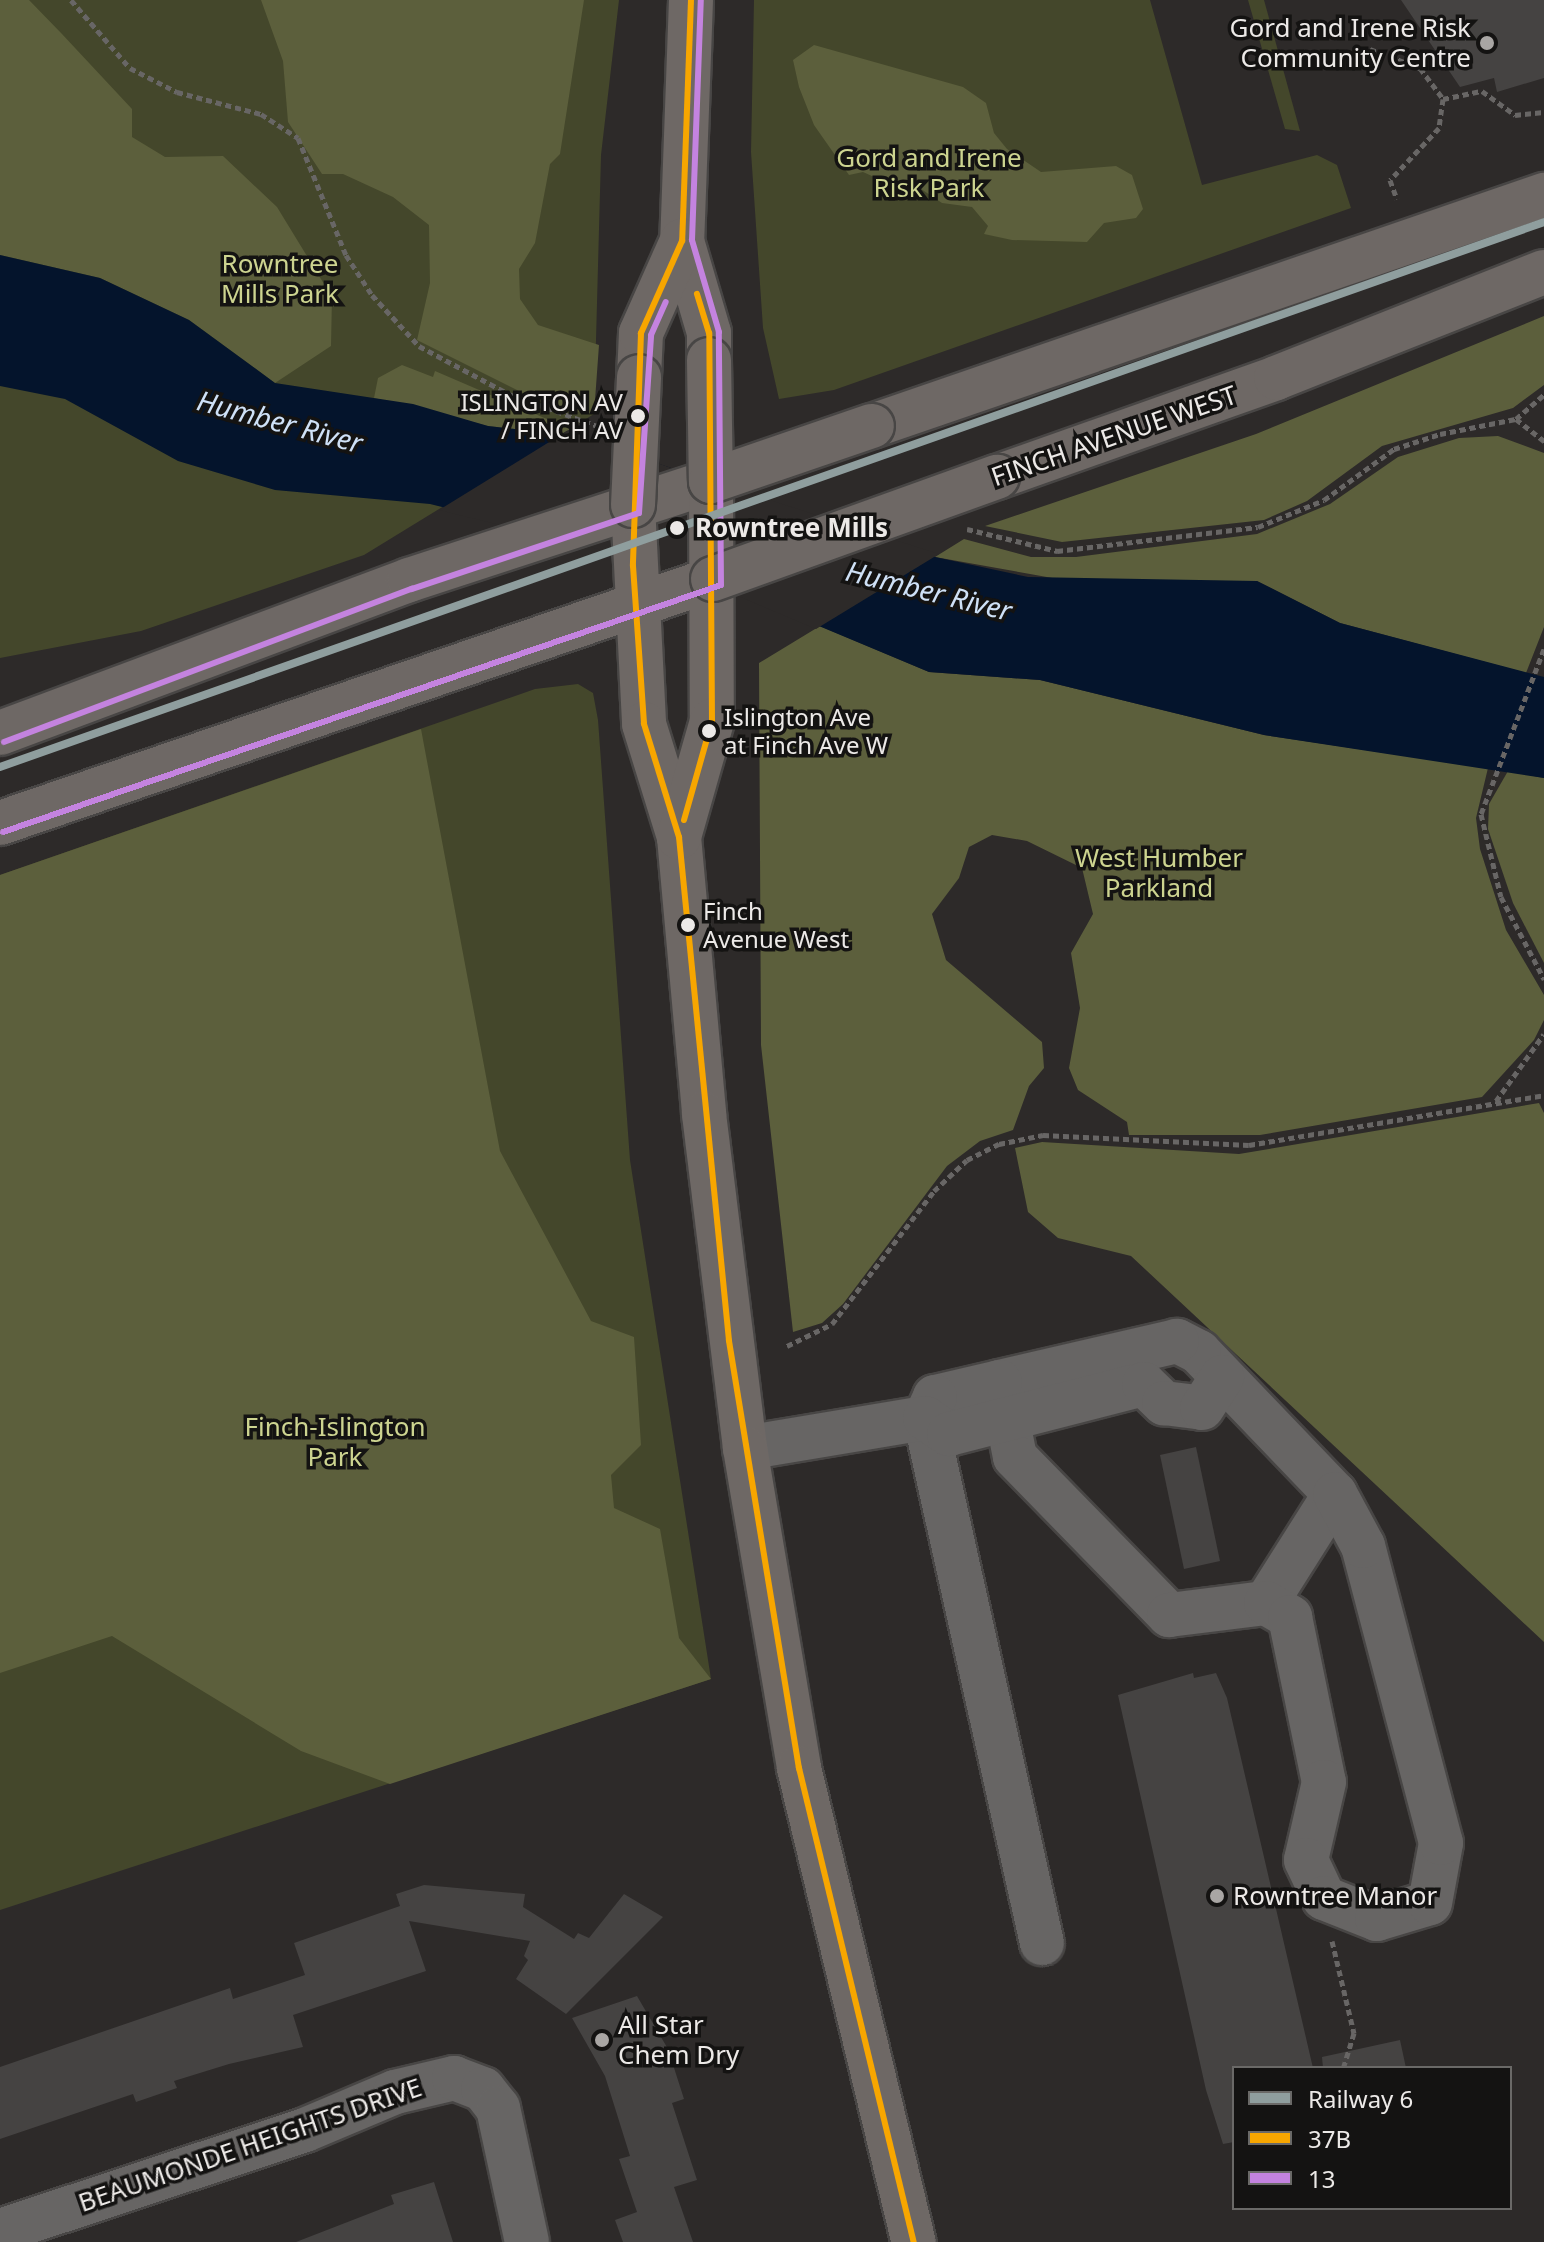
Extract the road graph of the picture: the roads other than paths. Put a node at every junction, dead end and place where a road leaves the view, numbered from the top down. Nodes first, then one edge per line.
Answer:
1 (691, 0) edge
2 (1544, 195) edge
3 (682, 241) junction
4 (1544, 272) edge
5 (711, 481) junction
6 (633, 505) junction
7 (713, 579) junction
8 (633, 606) junction
9 (0, 733) edge
10 (0, 823) edge
11 (679, 837) junction
12 (1222, 1377) junction
13 (1004, 1399) junction
14 (925, 1418) junction
15 (745, 1448) junction
16 (1335, 1494) junction
17 (1266, 1603) junction
18 (1042, 1943) dead end
19 (0, 2231) edge
20 (527, 2242) edge
21 (914, 2242) edge

1 - 3 main road
2 - 5 main road, bridge
3 - 5 main road, bridge
3 - 6 main road, bridge
4 - 7 main road, FINCH AVENUE WEST, bridge
5 - 6 main road
5 - 7 main road
6 - 8 main road
6 - 9 main road
7 - 8 main road, FINCH AVENUE WEST
7 - 11 main road
8 - 10 main road, FINCH AVENUE WEST
8 - 11 main road
11 - 15 main road
12 - 13 street
12 - 13 street
12 - 16 street
13 - 14 street
13 - 17 street
14 - 15 street
14 - 18 street
15 - 21 main road
16 - 17 street
16 - 17 street
19 - 20 street, BEAUMONDE HEIGHTS DRIVE

